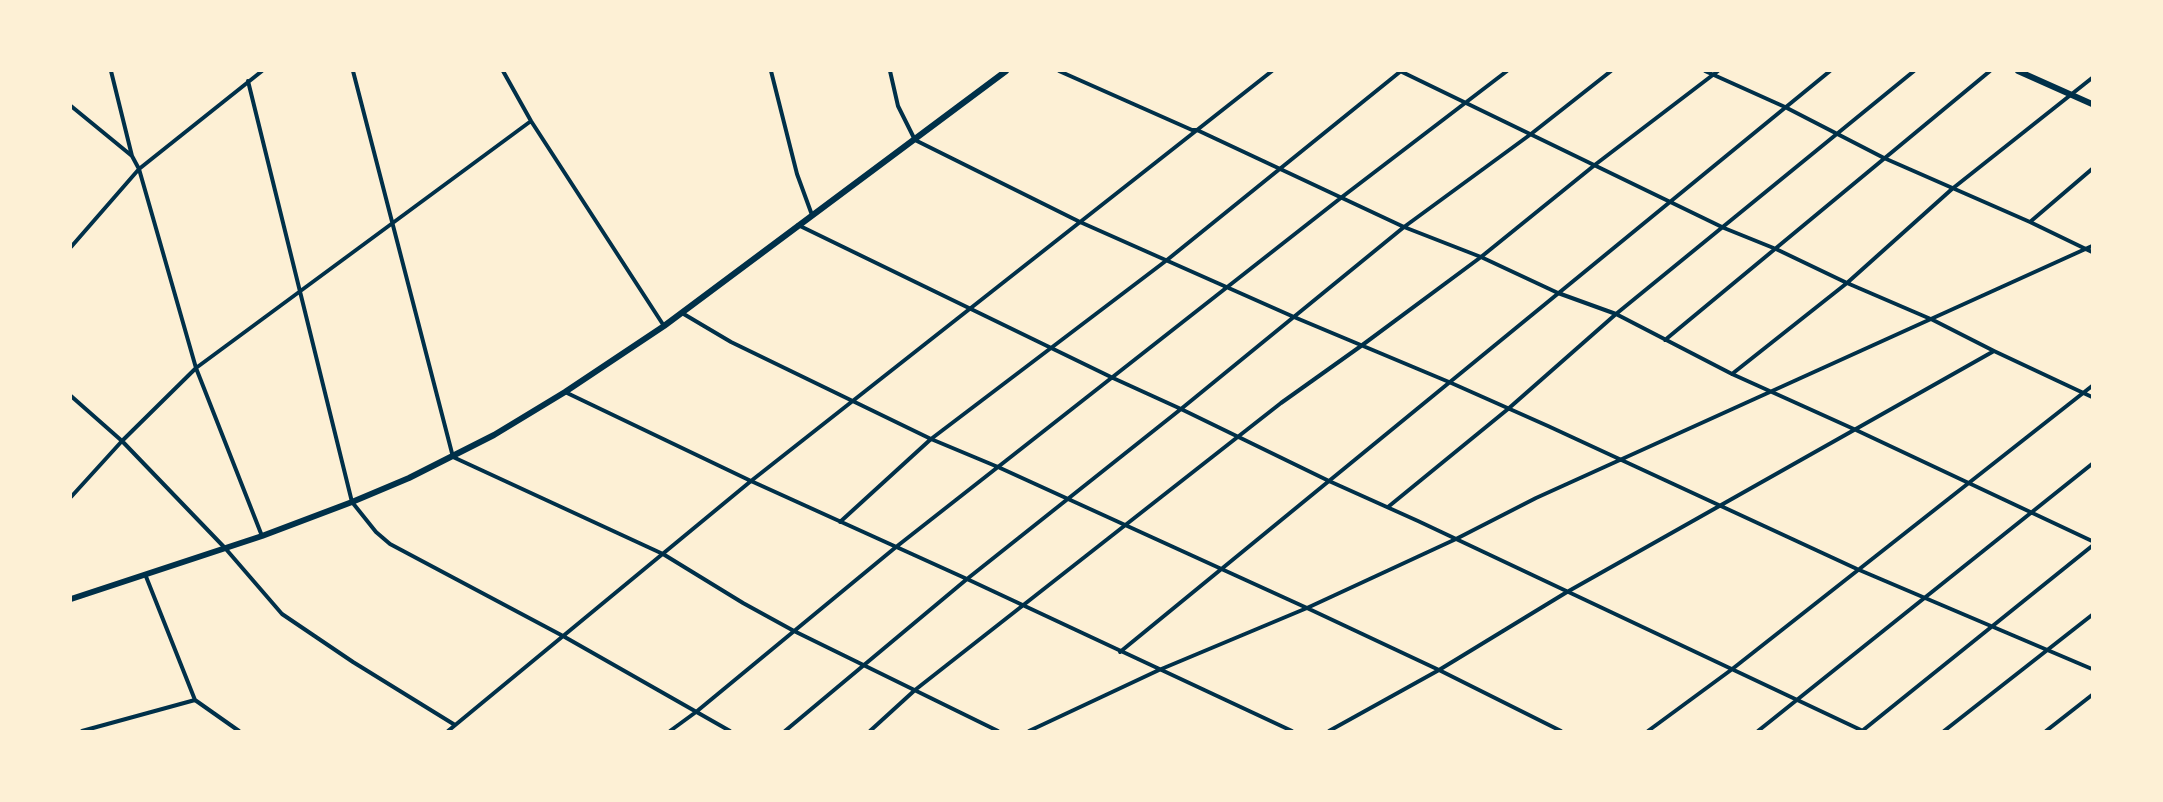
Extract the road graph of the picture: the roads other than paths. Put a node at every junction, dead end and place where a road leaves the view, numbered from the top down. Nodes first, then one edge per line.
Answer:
1 (111, 71) edge
2 (262, 71) edge
3 (353, 71) edge
4 (503, 71) edge
5 (771, 71) edge
6 (890, 71) edge
7 (1006, 71) edge
8 (1059, 71) edge
9 (1272, 71) edge
10 (1400, 71) edge
11 (1506, 71) edge
12 (1611, 71) edge
13 (1705, 71) edge
14 (1718, 71) edge
15 (1830, 71) edge
16 (1914, 71) edge
17 (1990, 71) edge
18 (2018, 71) edge
19 (1713, 74) junction
20 (2092, 78) edge
21 (248, 81) junction
22 (2072, 96) junction
23 (1466, 102) junction
24 (2092, 104) edge
25 (71, 106) edge
26 (1785, 108) junction
27 (531, 121) junction
28 (1197, 130) junction
29 (1531, 134) junction
30 (1837, 134) junction
31 (915, 140) junction
32 (132, 156) junction
33 (1884, 158) junction
34 (1596, 164) junction
35 (1278, 168) junction
36 (139, 169) junction
37 (2092, 169) edge
38 (1952, 189) junction
39 (1342, 197) junction
40 (1669, 201) junction
41 (812, 215) junction
42 (393, 221) junction
43 (1080, 222) junction
44 (2030, 222) junction
45 (798, 225) junction
46 (1404, 227) junction
47 (1724, 228) junction
48 (2092, 246) edge
49 (71, 247) edge
50 (1776, 249) junction
51 (2086, 249) junction
52 (2092, 252) edge
53 (1481, 257) junction
54 (1168, 260) junction
55 (1847, 283) junction
56 (1228, 288) junction
57 (298, 292) junction
58 (1558, 293) junction
59 (970, 310) junction
60 (682, 313) junction
61 (1616, 314) junction
62 (1294, 317) junction
63 (1933, 320) junction
64 (664, 326) junction
65 (1665, 340) junction
66 (1361, 346) junction
67 (1050, 348) junction
68 (1994, 351) junction
69 (196, 368) junction
70 (1732, 374) junction
71 (1113, 378) junction
72 (1449, 382) junction
73 (2092, 386) edge
74 (565, 392) junction
75 (1770, 392) junction
76 (2083, 393) junction
77 (71, 396) edge
78 (2092, 397) edge
79 (853, 401) junction
80 (1181, 409) junction
81 (1508, 409) junction
82 (1856, 430) junction
83 (1238, 437) junction
84 (931, 439) junction
85 (122, 441) junction
86 (453, 457) junction
87 (1619, 460) junction
88 (2092, 464) edge
89 (998, 467) junction
90 (751, 481) junction
91 (1329, 481) junction
92 (1970, 483) junction
93 (71, 497) edge
94 (1067, 499) junction
95 (352, 502) junction
96 (1722, 506) junction
97 (1388, 507) junction
98 (2031, 511) junction
99 (840, 522) junction
100 (1126, 526) junction
101 (262, 536) junction
102 (1456, 539) junction
103 (2092, 541) edge
104 (2092, 546) edge
105 (896, 547) junction
106 (225, 548) junction
107 (663, 554) junction
108 (1857, 569) junction
109 (1221, 570) junction
110 (145, 574) junction
111 (967, 579) junction
112 (1567, 592) junction
113 (1924, 598) junction
114 (71, 599) edge
115 (1023, 605) junction
116 (1307, 608) junction
117 (2092, 615) edge
118 (1990, 627) junction
119 (794, 631) junction
120 (563, 636) junction
121 (2046, 651) junction
122 (1120, 652) junction
123 (864, 664) junction
124 (2092, 669) edge
125 (1159, 670) junction
126 (1439, 670) junction
127 (1731, 670) junction
128 (915, 690) junction
129 (2092, 695) edge
130 (195, 700) junction
131 (1796, 701) junction
132 (696, 712) junction
133 (454, 725) junction
134 (1553, 730) edge
135 (84, 731) edge
136 (239, 731) edge
137 (448, 731) edge
138 (670, 731) edge
139 (730, 731) edge
140 (785, 731) edge
141 (870, 731) edge
142 (998, 731) edge
143 (1029, 731) edge
144 (1292, 731) edge
145 (1329, 731) edge
146 (1561, 731) edge
147 (1648, 731) edge
148 (1758, 731) edge
149 (1862, 731) edge
150 (1944, 731) edge
151 (2046, 731) edge

1 - 32 street
2 - 21 street
3 - 42 street
4 - 27 street
5 - 41 street
6 - 31 street
7 - 31 highway
8 - 28 street
9 - 28 street
10 - 23 street
10 - 35 street
11 - 23 street
12 - 29 street
13 - 19 street
14 - 19 street
15 - 26 street
16 - 30 street
17 - 33 street
18 - 22 highway
19 - 26 street
19 - 34 street
20 - 22 street
21 - 36 street
21 - 57 street
22 - 24 highway
22 - 38 street
23 - 29 street
23 - 39 street
25 - 32 street
26 - 30 street
26 - 40 street
27 - 42 street
27 - 64 street
28 - 35 street
28 - 43 street
29 - 34 street
29 - 46 street
30 - 33 street
30 - 47 street
31 - 41 highway
31 - 43 street
32 - 36 street
33 - 38 street
33 - 50 street
34 - 40 street
34 - 53 street
35 - 39 street
35 - 54 street
36 - 49 street
36 - 69 street
37 - 44 street
38 - 44 street
38 - 55 street
39 - 46 street
39 - 56 street
40 - 47 street
40 - 58 street
41 - 45 highway
42 - 57 street
42 - 86 street
43 - 54 street
43 - 59 street
44 - 51 street
45 - 59 street
45 - 60 highway
46 - 53 street
46 - 62 street
47 - 50 street
47 - 61 street
48 - 51 street
50 - 55 street
50 - 65 street
51 - 52 street
51 - 63 street
53 - 58 street
53 - 66 street
54 - 56 street
54 - 67 street
55 - 63 street
55 - 70 street
56 - 62 street
56 - 71 street
57 - 69 street
57 - 95 street
58 - 61 street
58 - 72 street
59 - 67 street
59 - 79 street
60 - 64 highway
60 - 79 street
61 - 65 street
61 - 81 street
62 - 66 street
62 - 80 street
63 - 68 street
63 - 75 street
64 - 74 highway
65 - 70 street
66 - 72 street
66 - 83 street
67 - 71 street
67 - 84 street
68 - 76 street
68 - 82 street
69 - 85 street
69 - 101 street
70 - 75 street
71 - 80 street
71 - 89 street
72 - 81 street
72 - 91 street
73 - 76 street
74 - 86 highway
74 - 90 street
75 - 82 street
75 - 87 street
76 - 78 street
76 - 92 street
77 - 85 street
79 - 84 street
79 - 90 street
80 - 83 street
80 - 94 street
81 - 87 street
81 - 97 street
82 - 92 street
82 - 96 street
83 - 91 street
83 - 100 street
84 - 89 street
84 - 99 street
85 - 93 street
85 - 106 street
86 - 95 highway
86 - 107 street
87 - 96 street
87 - 102 street
88 - 98 street
89 - 94 street
89 - 105 street
90 - 99 street
90 - 107 street
91 - 97 street
91 - 109 street
92 - 98 street
92 - 108 street
94 - 100 street
94 - 111 street
95 - 101 highway
95 - 120 street
96 - 108 street
96 - 112 street
97 - 102 street
98 - 103 street
98 - 113 street
99 - 105 street
100 - 109 street
100 - 115 street
101 - 106 highway
102 - 112 street
102 - 116 street
104 - 118 street
105 - 111 street
105 - 119 street
106 - 110 highway
106 - 133 street
107 - 119 street
107 - 120 street
108 - 113 street
108 - 127 street
109 - 116 street
109 - 122 street
110 - 114 highway
110 - 130 street
111 - 115 street
111 - 123 street
112 - 126 street
112 - 127 street
113 - 118 street
113 - 131 street
115 - 122 street
115 - 128 street
116 - 125 street
116 - 126 street
117 - 121 street
118 - 121 street
118 - 149 street
119 - 123 street
119 - 132 street
120 - 132 street
120 - 133 street
121 - 124 street
121 - 150 street
122 - 125 street
123 - 128 street
123 - 140 street
125 - 143 street
125 - 144 street
126 - 134 street
126 - 145 street
127 - 131 street
127 - 147 street
128 - 141 street
128 - 142 street
129 - 151 street
130 - 135 street
130 - 136 street
131 - 148 street
131 - 149 street
132 - 138 street
132 - 139 street
133 - 137 street
134 - 146 street

